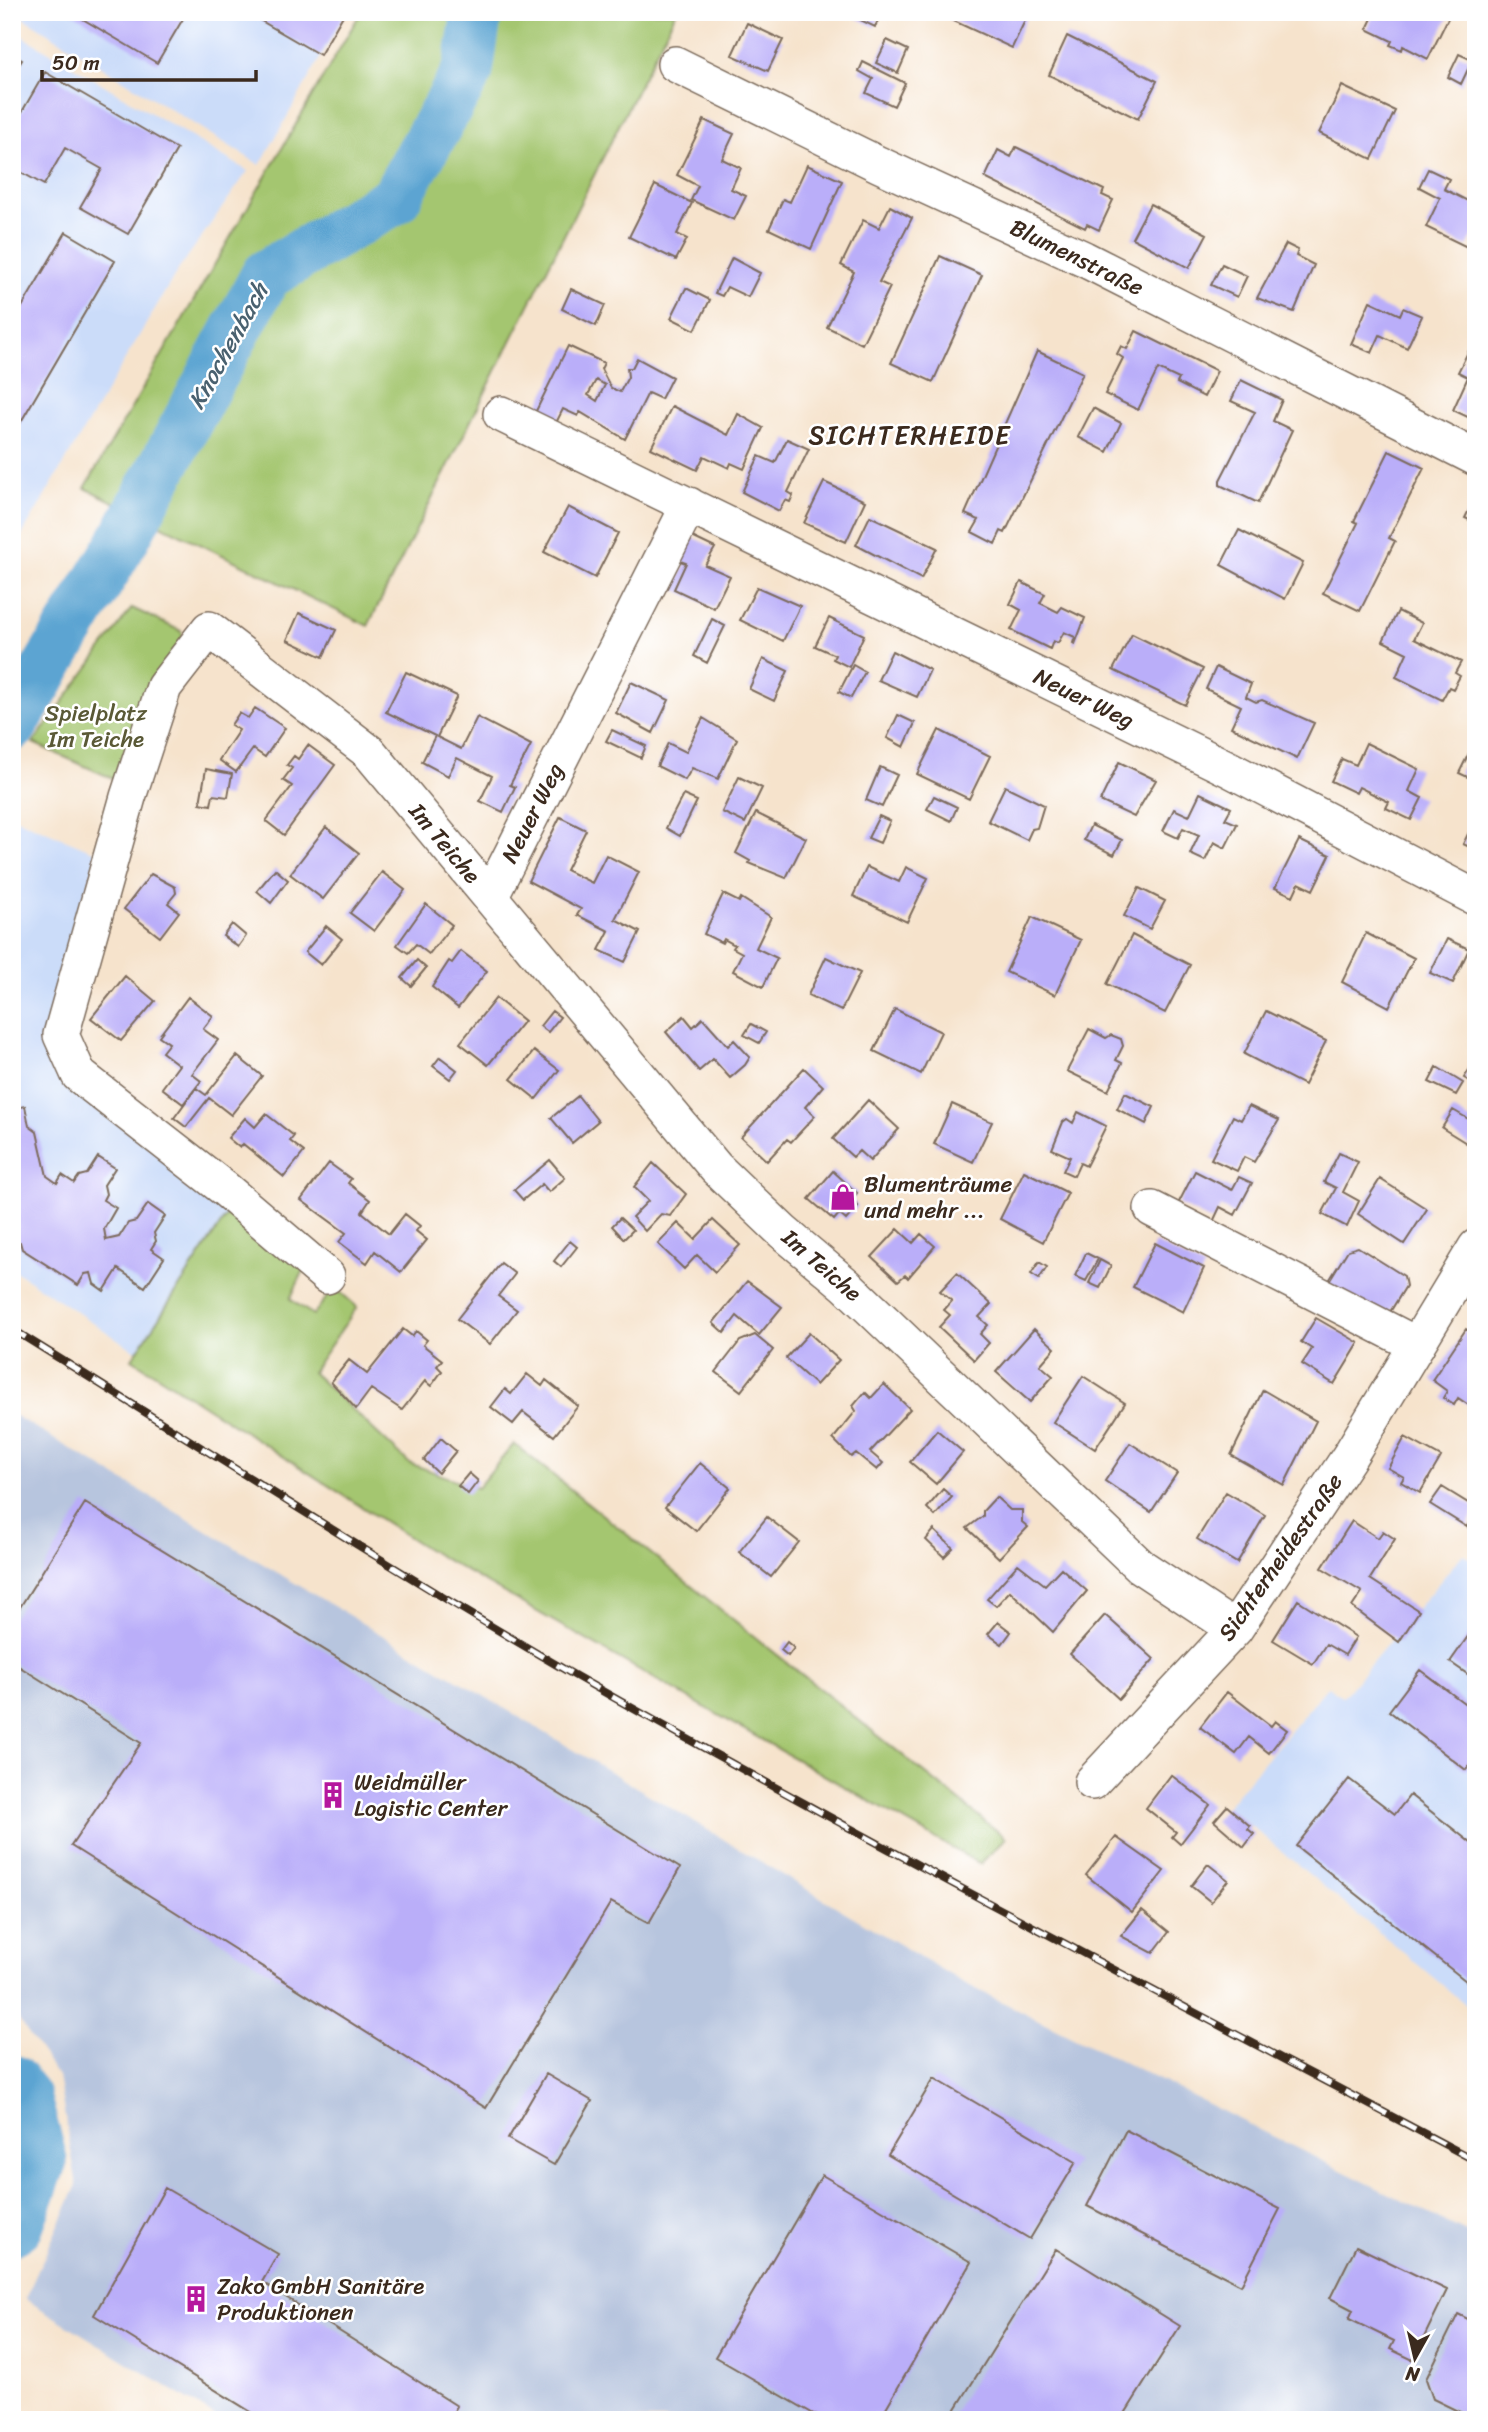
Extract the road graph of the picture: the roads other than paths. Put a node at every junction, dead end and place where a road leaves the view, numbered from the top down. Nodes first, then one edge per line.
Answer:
1 (675, 64) dead end
2 (501, 414) dead end
3 (1476, 458) edge
4 (690, 505) junction
5 (490, 897) junction
6 (1476, 898) edge
7 (1152, 1209) dead end
8 (1476, 1247) edge
9 (327, 1276) dead end
10 (1417, 1345) junction
11 (1235, 1629) junction
12 (1091, 1782) dead end

1 - 3 street, Blumenstraße
2 - 4 street, Neuer Weg
4 - 5 street, Neuer Weg
4 - 6 street, Neuer Weg
5 - 9 street, Im Teiche
5 - 11 street, Im Teiche
7 - 10 street
8 - 10 street, Sichterheidestraße
10 - 11 street, Sichterheidestraße
11 - 12 street, Sichterheidestraße

